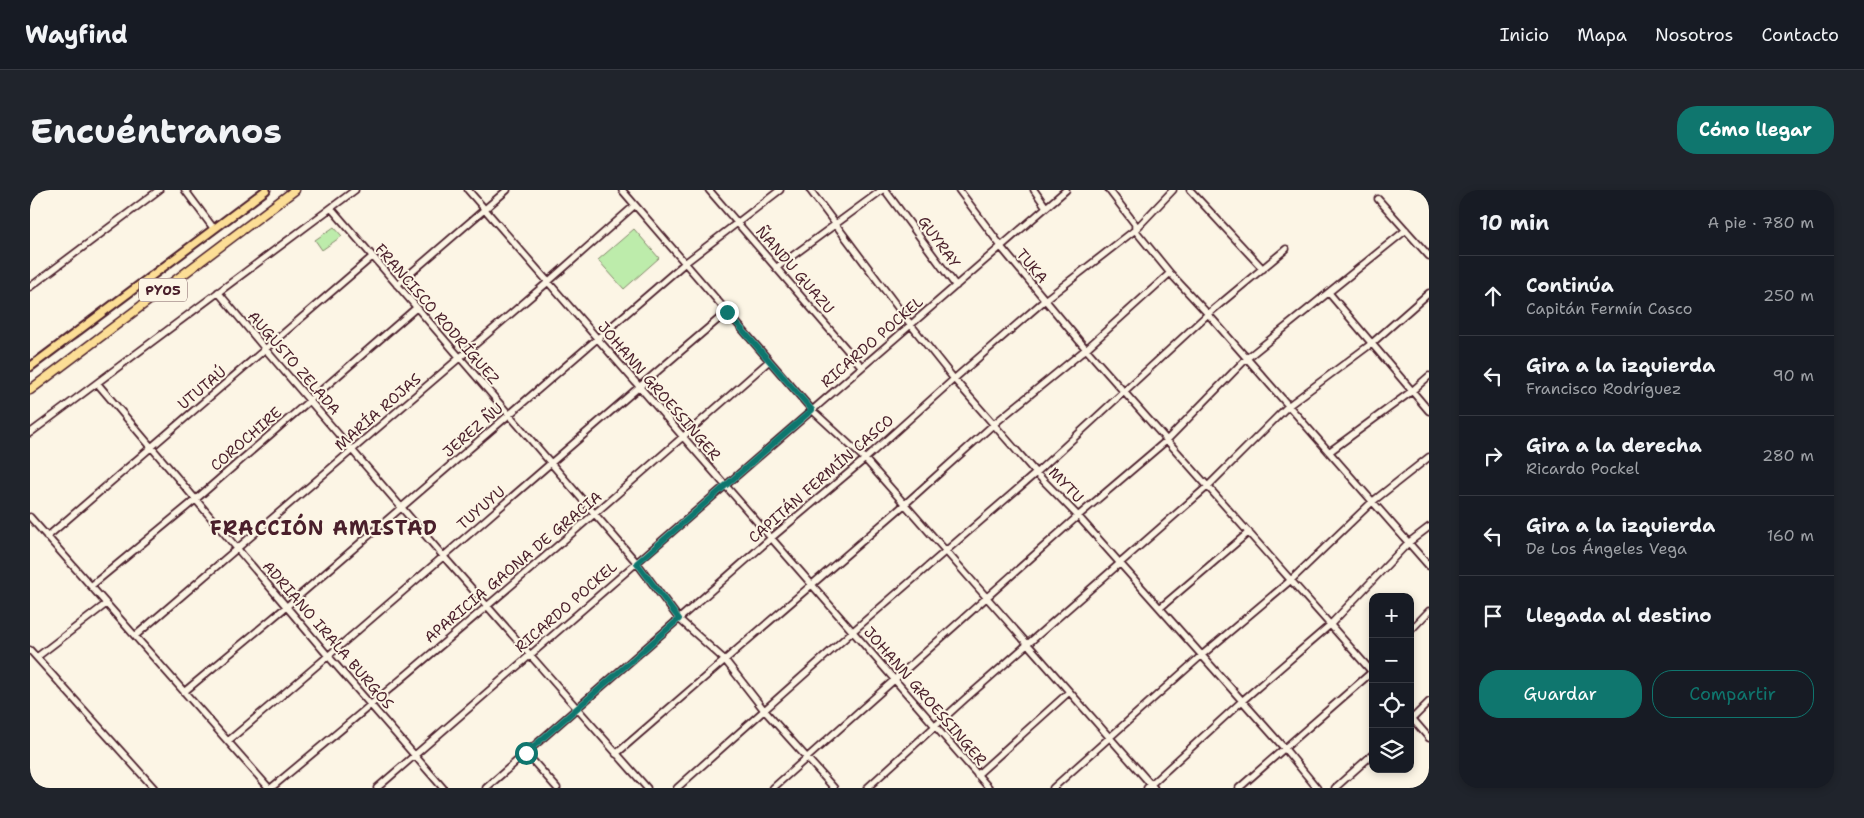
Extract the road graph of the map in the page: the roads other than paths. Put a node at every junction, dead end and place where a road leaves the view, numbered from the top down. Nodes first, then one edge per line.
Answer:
1 (159, 190) edge
2 (185, 190) edge
3 (266, 190) edge
4 (295, 190) edge
5 (354, 190) edge
6 (468, 190) edge
7 (507, 190) edge
8 (622, 190) edge
9 (708, 190) edge
10 (780, 190) edge
11 (810, 190) edge
12 (884, 190) edge
13 (959, 190) edge
14 (1034, 190) edge
15 (1066, 190) edge
16 (1109, 190) edge
17 (1173, 190) edge
18 (1190, 190) edge
19 (1378, 198) dead end
20 (635, 205) junction
21 (1046, 207) junction
22 (331, 208) junction
23 (484, 210) junction
24 (736, 222) junction
25 (836, 225) junction
26 (214, 229) junction
27 (1135, 230) junction
28 (1406, 230) junction
29 (1001, 247) junction
30 (1286, 249) dead end
31 (1429, 256) edge
32 (372, 257) junction
33 (685, 263) junction
34 (776, 268) junction
35 (1263, 268) junction
36 (1170, 273) junction
37 (548, 282) junction
38 (397, 285) junction
39 (956, 286) junction
40 (30, 287) edge
41 (218, 292) junction
42 (1329, 293) junction
43 (1429, 293) edge
44 (1045, 300) junction
45 (416, 308) junction
46 (727, 312) junction
47 (1208, 314) junction
48 (910, 325) junction
49 (597, 337) junction
50 (1371, 344) junction
51 (1086, 349) junction
52 (266, 350) junction
53 (459, 358) junction
54 (1246, 359) junction
55 (769, 361) junction
56 (30, 367) edge
57 (862, 367) junction
58 (1429, 376) edge
59 (954, 379) junction
60 (97, 383) junction
61 (638, 387) junction
62 (30, 390) edge
63 (1412, 391) junction
64 (1124, 392) junction
65 (309, 401) junction
66 (1288, 406) junction
67 (812, 410) junction
68 (1429, 411) edge
69 (508, 416) junction
70 (994, 424) junction
71 (30, 433) edge
72 (682, 438) junction
73 (1166, 441) junction
74 (151, 448) junction
75 (353, 450) junction
76 (1329, 452) junction
77 (1429, 457) edge
78 (865, 459) junction
79 (551, 465) junction
80 (1036, 472) junction
81 (1208, 486) junction
82 (725, 487) junction
83 (195, 500) junction
84 (1372, 502) junction
85 (904, 505) junction
86 (402, 506) junction
87 (594, 515) junction
88 (1078, 516) junction
89 (30, 518) edge
90 (1429, 527) edge
91 (1249, 532) junction
92 (47, 537) junction
93 (770, 538) junction
94 (1408, 542) junction
95 (237, 549) junction
96 (946, 551) junction
97 (444, 557) junction
98 (637, 563) junction
99 (1119, 563) junction
100 (1429, 566) edge
101 (1291, 580) junction
102 (811, 585) junction
103 (91, 586) junction
104 (987, 598) junction
105 (106, 604) junction
106 (487, 606) junction
107 (286, 607) junction
108 (1160, 608) junction
109 (1429, 611) edge
110 (679, 619) junction
111 (1330, 625) junction
112 (1414, 627) edge
113 (852, 632) junction
114 (135, 636) junction
115 (1028, 644) junction
116 (30, 650) edge
117 (530, 655) junction
118 (1202, 655) junction
119 (37, 657) junction
120 (329, 657) junction
121 (725, 660) junction
122 (1369, 669) edge
123 (1369, 675) edge
124 (894, 680) junction
125 (184, 692) junction
126 (1070, 692) junction
127 (1242, 702) junction
128 (1429, 702) edge
129 (371, 705) junction
130 (576, 709) junction
131 (764, 710) junction
132 (1414, 716) edge
133 (1414, 722) edge
134 (935, 727) junction
135 (1110, 738) junction
136 (1429, 738) edge
137 (228, 741) junction
138 (1285, 749) junction
139 (526, 753) junction
140 (616, 754) junction
141 (415, 755) junction
142 (808, 758) junction
143 (1369, 758) edge
144 (978, 775) junction
145 (1151, 787) edge
146 (154, 788) edge
147 (270, 788) edge
148 (376, 788) edge
149 (443, 788) edge
150 (486, 788) edge
151 (557, 788) edge
152 (647, 788) edge
153 (677, 788) edge
154 (772, 788) edge
155 (834, 788) edge
156 (867, 788) edge
157 (988, 788) edge
158 (1053, 788) edge
159 (1239, 788) edge
160 (1317, 788) edge
161 (1335, 788) edge

1 - 40 street
2 - 26 street
3 - 26 main road
4 - 62 highway, PY05
5 - 22 street
6 - 23 street, JOHANN GROESSINGER
7 - 23 street
8 - 20 street
9 - 24 street, ÑANDU GUAZU
10 - 24 street, JEREZ ÑU
11 - 25 street, MYTU
12 - 25 street
12 - 39 street, GUYRAY
13 - 29 street, TUKA
14 - 21 street
15 - 21 street, RICARDO POCKEL
16 - 27 street
17 - 27 street, CAPITÁN FERMÍN CASCO
18 - 35 street
19 - 28 street
20 - 33 street
20 - 37 street, MARÍA ROJAS
21 - 29 street, RICARDO POCKEL
22 - 32 street, FRANCISCO RODRÍGUEZ
22 - 41 street
23 - 37 street, JOHANN GROESSINGER
23 - 38 street
24 - 33 street, JEREZ ÑU
24 - 34 street, ÑANDU GUAZU
25 - 34 street
25 - 48 street, MYTU
26 - 56 main road
27 - 36 street
27 - 44 street, CAPITÁN FERMÍN CASCO
28 - 31 street
28 - 42 street
29 - 39 street, RICARDO POCKEL
29 - 44 street, TUKA
30 - 35 street
32 - 38 street, FRANCISCO RODRÍGUEZ
32 - 52 street, UTUTAÚ
33 - 46 street
33 - 49 street, JEREZ ÑU
34 - 57 street, ÑANDU GUAZU
35 - 47 street
36 - 47 street
36 - 51 street
37 - 49 street, JOHANN GROESSINGER
37 - 53 street, MARÍA ROJAS
38 - 45 street, FRANCISCO RODRÍGUEZ
39 - 48 street, RICARDO POCKEL
41 - 52 street, AUGUSTO ZELADA
41 - 60 street
42 - 50 street
42 - 54 street
43 - 50 street
44 - 51 street, TUKA
44 - 59 street, CAPITÁN FERMÍN CASCO
45 - 53 street, FRANCISCO RODRÍGUEZ
45 - 65 street, COROCHIRE
46 - 55 street
46 - 61 street, TUYUYU
47 - 54 street
47 - 64 street
48 - 57 street, RICARDO POCKEL
48 - 59 street, MYTU
49 - 61 street, JOHANN GROESSINGER
49 - 69 street, JEREZ ÑU
50 - 63 street
50 - 66 street
51 - 64 street, TUKA
51 - 70 street
52 - 65 street, AUGUSTO ZELADA
52 - 74 street, UTUTAÚ
53 - 69 street, FRANCISCO RODRÍGUEZ
53 - 75 street, MARÍA ROJAS
54 - 66 street
54 - 73 street
55 - 67 street
55 - 72 street, APARICIA GAONA DE GRACIA
57 - 67 street, RICARDO POCKEL
58 - 63 street
59 - 70 street, MYTU
59 - 78 street, CAPITÁN FERMÍN CASCO
60 - 71 street
60 - 74 street, ADRIANO IRALA BURGOS
61 - 72 street, JOHANN GROESSINGER
61 - 79 street, TUYUYU
63 - 68 street
63 - 76 street
64 - 73 street, TUKA
64 - 80 street
65 - 75 street, AUGUSTO ZELADA
65 - 83 street, COROCHIRE
66 - 76 street
66 - 81 street
67 - 78 street
67 - 82 street, RICARDO POCKEL
69 - 79 street, FRANCISCO RODRÍGUEZ
69 - 86 street, JEREZ ÑU
70 - 80 street, MYTU
70 - 85 street
72 - 82 street, JOHANN GROESSINGER
72 - 87 street, APARICIA GAONA DE GRACIA
73 - 81 street, TUKA
73 - 88 street
74 - 83 street, ADRIANO IRALA BURGOS
74 - 92 street, UTUTAÚ
75 - 86 street, AUGUSTO ZELADA
75 - 95 street, MARÍA ROJAS
76 - 84 street
77 - 84 street
78 - 85 street
78 - 93 street, CAPITÁN FERMÍN CASCO
79 - 87 street, FRANCISCO RODRÍGUEZ
79 - 97 street, TUYUYU
80 - 88 street, MYTU
80 - 96 street
81 - 91 street, TUKA
81 - 99 street
82 - 93 street, JOHANN GROESSINGER
82 - 98 street, RICARDO POCKEL
83 - 95 street, ADRIANO IRALA BURGOS
83 - 103 street, COROCHIRE
84 - 94 street
84 - 101 street
85 - 96 street
85 - 102 street
86 - 97 street, AUGUSTO ZELADA
86 - 107 street, JEREZ ÑU
87 - 98 street, FRANCISCO RODRÍGUEZ
87 - 106 street, APARICIA GAONA DE GRACIA
88 - 99 street, MYTU
88 - 104 street
89 - 92 street
90 - 94 street
91 - 101 street, TUKA
91 - 108 street
92 - 103 street
93 - 102 street, JOHANN GROESSINGER
93 - 110 street, CAPITÁN FERMÍN CASCO
94 - 100 street
94 - 111 street
95 - 107 street, ADRIANO IRALA BURGOS
95 - 114 street, MARÍA ROJAS
96 - 104 street
96 - 113 street
97 - 106 street, AUGUSTO ZELADA
97 - 120 street, TUYUYU
98 - 110 street, FRANCISCO RODRÍGUEZ
98 - 117 street, RICARDO POCKEL
99 - 108 street, MYTU
99 - 115 street
101 - 111 street, TUKA
101 - 118 street
102 - 113 street, JOHANN GROESSINGER
102 - 121 street
103 - 105 street
104 - 115 street
104 - 124 street
105 - 114 street
105 - 119 street
106 - 117 street, AUGUSTO ZELADA
106 - 129 street, APARICIA GAONA DE GRACIA
107 - 120 street, ADRIANO IRALA BURGOS
107 - 125 street, JEREZ ÑU
108 - 118 street, MYTU
109 - 112 street
110 - 121 street, FRANCISCO RODRÍGUEZ
110 - 130 street, CAPITÁN FERMÍN CASCO
111 - 122 street, TUKA
111 - 127 street
113 - 124 street, JOHANN GROESSINGER
113 - 131 street
114 - 125 street
115 - 126 street
115 - 134 street
116 - 119 street
117 - 130 street, AUGUSTO ZELADA
117 - 141 street, RICARDO POCKEL
118 - 127 street, MYTU
118 - 135 street
119 - 146 street
120 - 129 street, ADRIANO IRALA BURGOS
120 - 137 street, TUYUYU
121 - 131 street, FRANCISCO RODRÍGUEZ
121 - 140 street
123 - 138 street
124 - 134 street, JOHANN GROESSINGER
124 - 142 street
125 - 137 street
126 - 135 street
126 - 144 street
127 - 138 street, MYTU
127 - 145 street
128 - 132 street
129 - 141 street, ADRIANO IRALA BURGOS
129 - 147 street, APARICIA GAONA DE GRACIA
130 - 139 street, CAPITÁN FERMÍN CASCO
130 - 140 street, AUGUSTO ZELADA
131 - 142 street, FRANCISCO RODRÍGUEZ
131 - 153 street
133 - 136 street
134 - 144 street, JOHANN GROESSINGER
134 - 156 street
135 - 145 street
135 - 158 street
137 - 147 street
138 - 159 street
138 - 160 street, MYTU
139 - 150 street, CAPITÁN FERMÍN CASCO
139 - 151 street
140 - 152 street, AUGUSTO ZELADA
141 - 148 street, RICARDO POCKEL
141 - 149 street, ADRIANO IRALA BURGOS
142 - 154 street
142 - 155 street, FRANCISCO RODRÍGUEZ
143 - 161 street
144 - 157 street, JOHANN GROESSINGER

